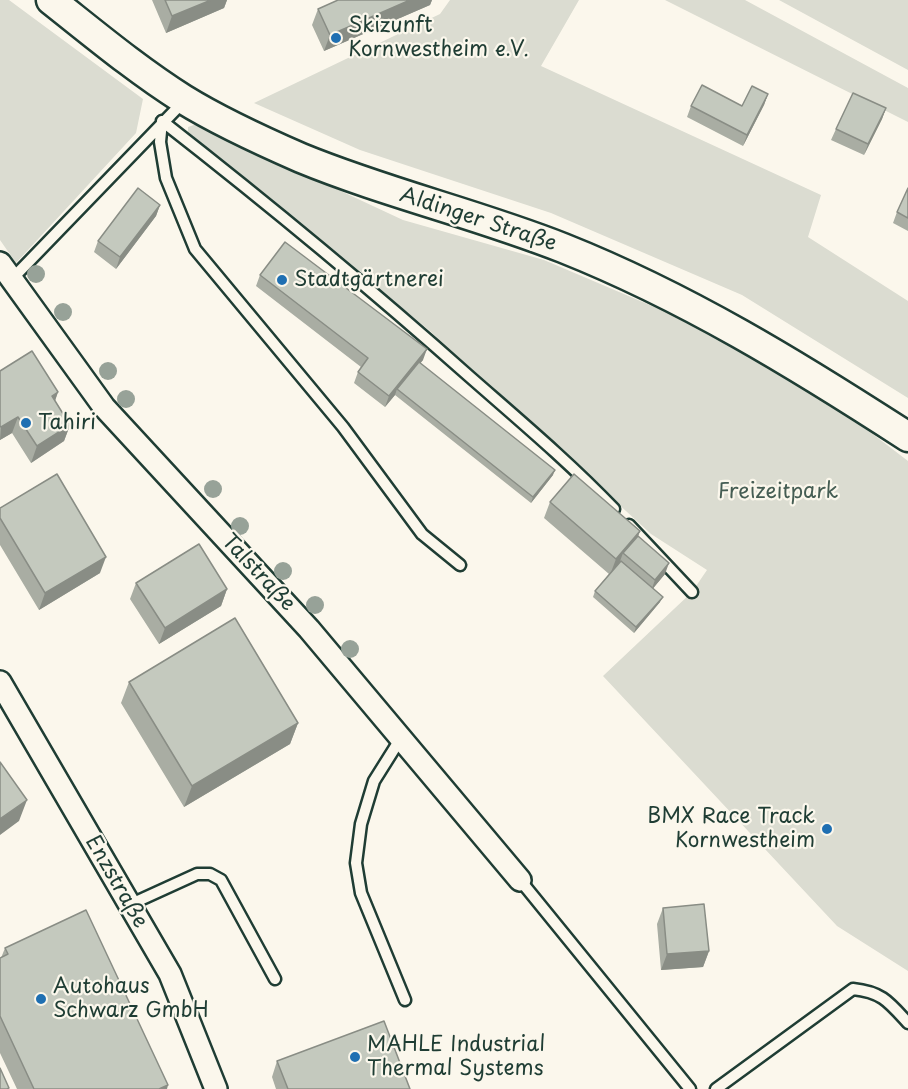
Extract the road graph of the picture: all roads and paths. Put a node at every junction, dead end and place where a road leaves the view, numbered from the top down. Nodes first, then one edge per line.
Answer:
1 (51, 0) edge
2 (185, 100) junction
3 (162, 121) junction
4 (6, 271) edge
5 (908, 436) edge
6 (460, 565) dead end
7 (692, 592) dead end
8 (0, 682) edge
9 (401, 738) junction
10 (520, 880) joint
11 (129, 905) junction
12 (275, 979) dead end
13 (405, 1000) dead end
14 (908, 1023) edge
15 (216, 1089) edge
16 (690, 1089) edge
17 (716, 1089) edge

1 - 2 main road, Aldinger Straße
2 - 3 lane
2 - 5 main road, Aldinger Straße
3 - 4 lane
3 - 6 lane
3 - 7 lane
4 - 9 street, Talstraße
8 - 11 street, Enzstraße
9 - 10 street, Talstraße
9 - 13 lane
10 - 16 lane
11 - 12 lane
11 - 15 street, Enzstraße
14 - 17 lane

